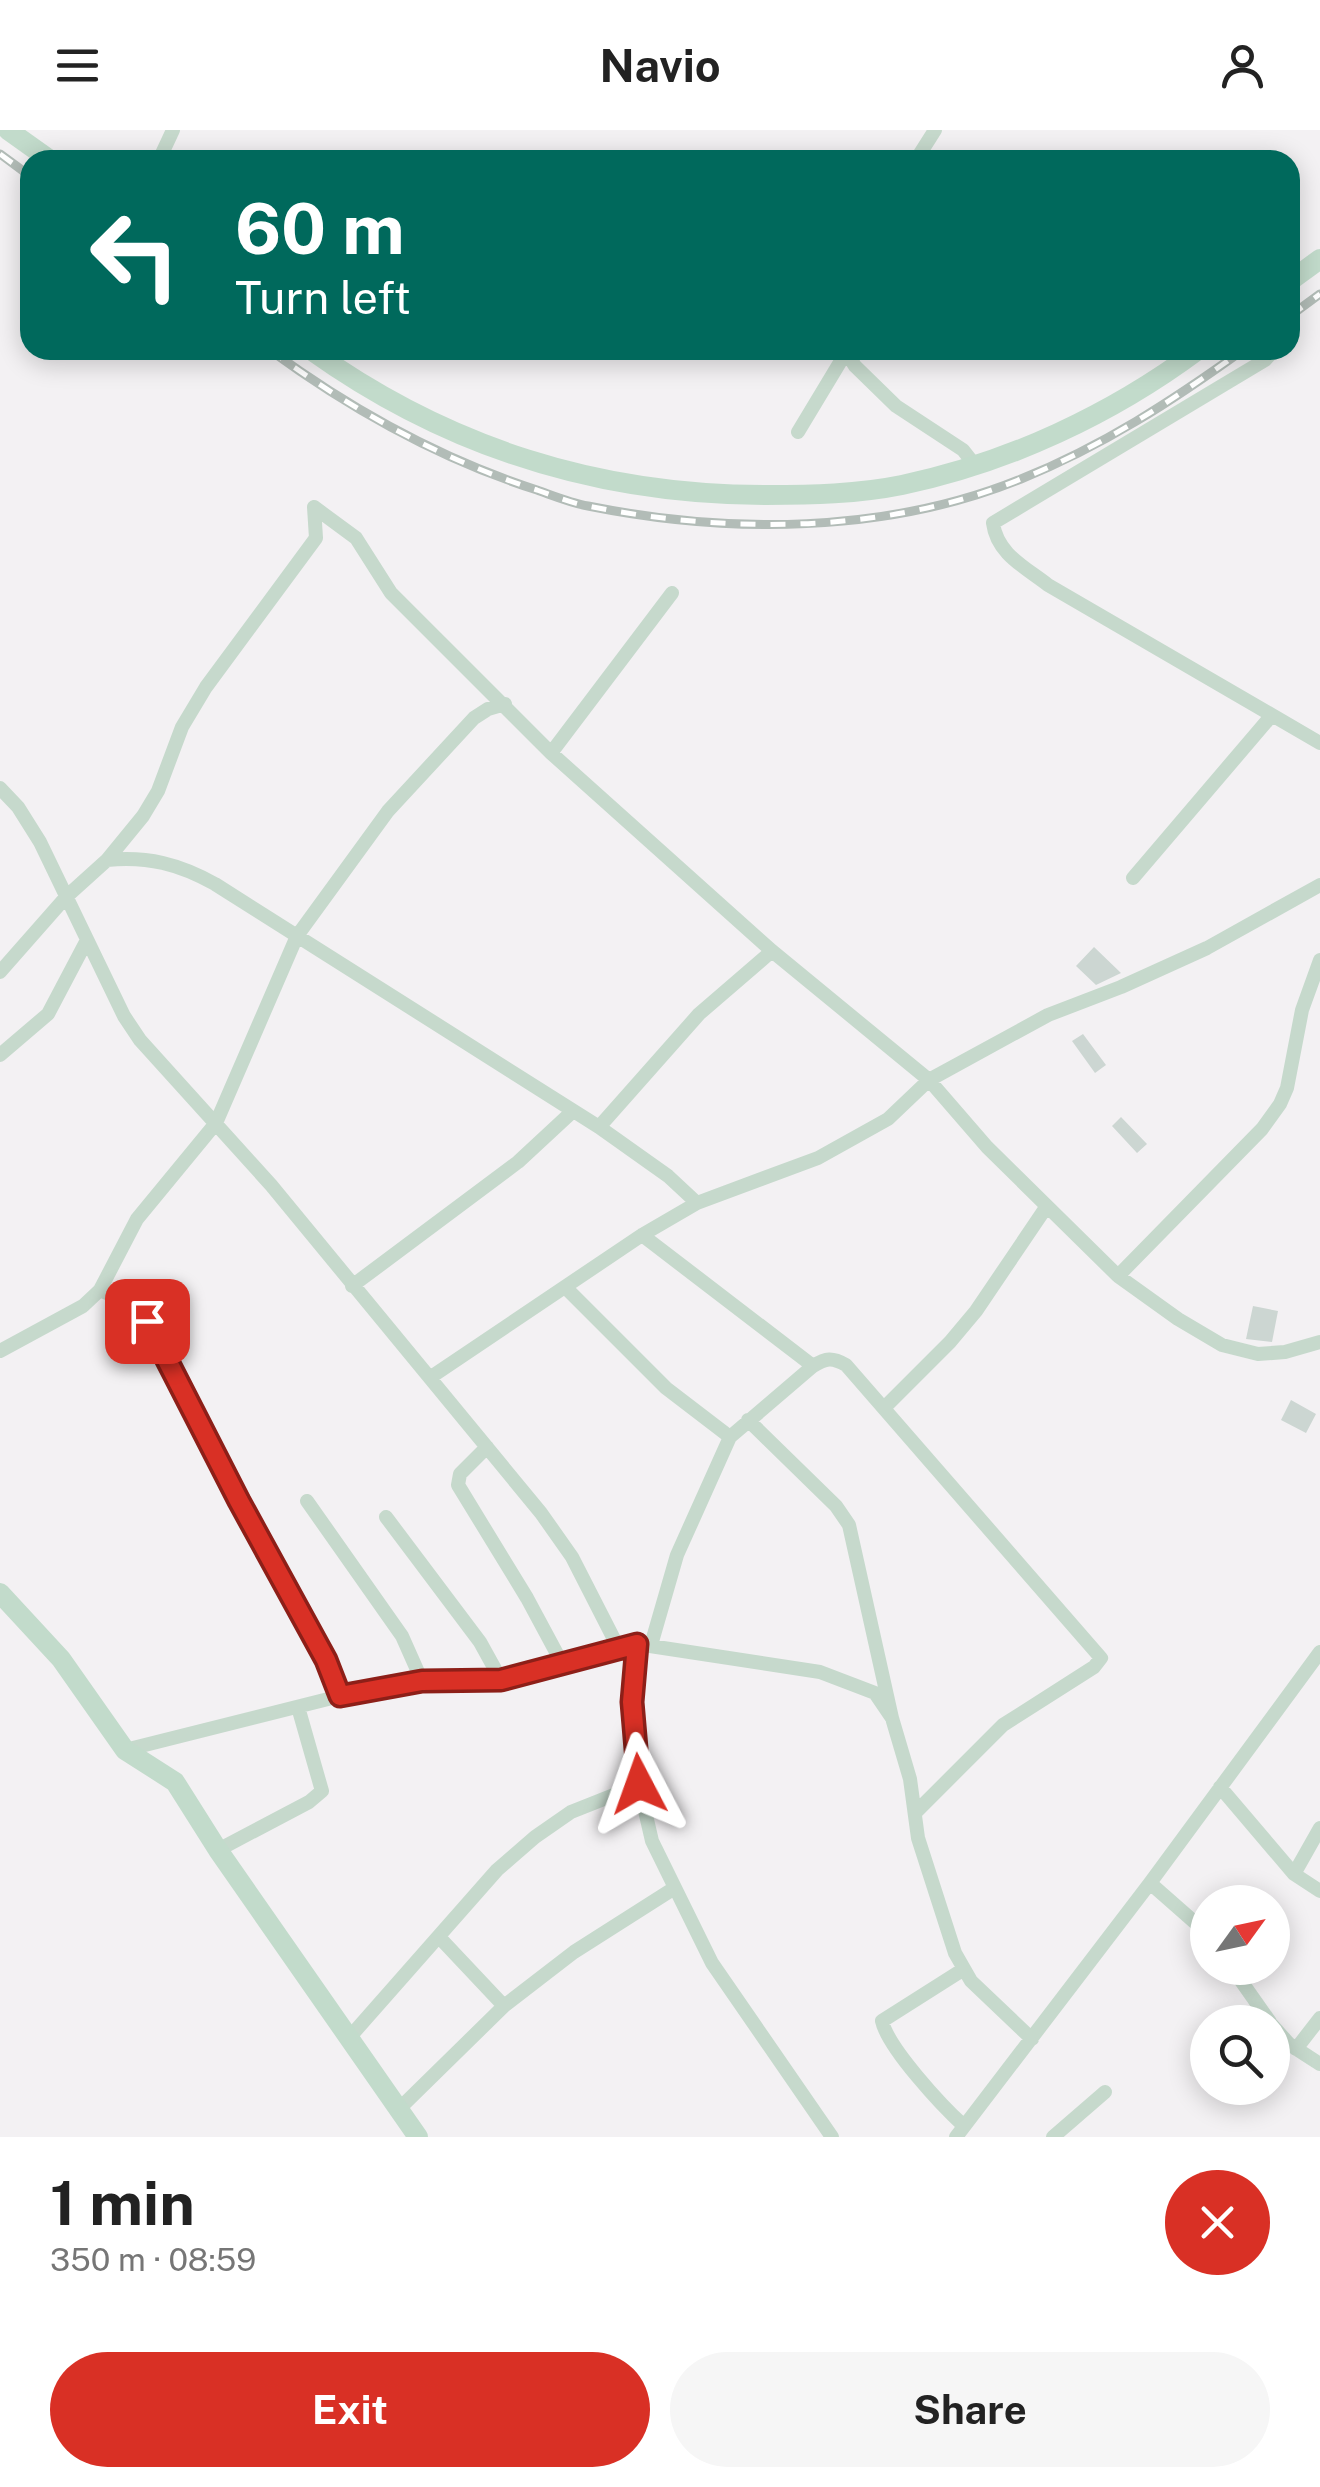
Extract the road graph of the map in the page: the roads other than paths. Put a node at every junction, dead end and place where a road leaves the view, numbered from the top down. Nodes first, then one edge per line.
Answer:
1 (8, 130) edge
2 (36, 150) edge
3 (327, 360) edge
4 (840, 360) edge
5 (853, 360) edge
6 (1182, 360) edge
7 (1265, 360) edge
8 (798, 432) dead end
9 (974, 464) junction
10 (672, 593) dead end
11 (505, 704) junction
12 (1272, 714) junction
13 (1320, 744) edge
14 (551, 753) junction
15 (0, 788) edge
16 (107, 860) junction
17 (1133, 878) dead end
18 (1320, 885) edge
19 (66, 897) junction
20 (297, 936) junction
21 (87, 940) junction
22 (772, 951) junction
23 (1320, 960) edge
24 (0, 972) edge
25 (0, 1055) edge
26 (929, 1080) junction
27 (573, 1111) junction
28 (216, 1122) junction
29 (599, 1127) junction
30 (698, 1203) junction
31 (1047, 1206) junction
32 (642, 1235) junction
33 (1118, 1276) junction
34 (352, 1286) junction
35 (564, 1287) junction
36 (100, 1290) junction
37 (1320, 1342) edge
38 (0, 1351) edge
39 (813, 1366) junction
40 (431, 1378) junction
41 (885, 1407) junction
42 (748, 1420) junction
43 (730, 1437) junction
44 (487, 1446) junction
45 (306, 1501) dead end
46 (386, 1517) dead end
47 (0, 1593) edge
48 (644, 1644) junction
49 (618, 1648) junction
50 (1320, 1652) edge
51 (563, 1664) junction
52 (501, 1680) junction
53 (422, 1681) junction
54 (340, 1696) junction
55 (298, 1706) junction
56 (892, 1718) junction
57 (125, 1750) junction
58 (639, 1784) junction
59 (1220, 1786) junction
60 (914, 1813) junction
61 (1320, 1828) edge
62 (218, 1850) junction
63 (1294, 1874) junction
64 (1150, 1883) junction
65 (673, 1890) junction
66 (1320, 1891) edge
67 (1190, 1918) edge
68 (439, 1937) junction
69 (964, 1969) junction
70 (504, 2006) junction
71 (1320, 2018) edge
72 (349, 2038) junction
73 (1032, 2039) junction
74 (1290, 2043) edge
75 (1296, 2049) junction
76 (1320, 2064) edge
77 (1105, 2092) dead end
78 (398, 2108) junction
79 (960, 2131) edge
80 (418, 2137) edge
81 (832, 2137) edge
82 (1053, 2137) edge

1 - 2 street
3 - 9 street
4 - 8 street
5 - 9 street
6 - 9 street
7 - 12 street
10 - 14 street
11 - 14 street
11 - 16 street
11 - 20 street
12 - 13 street
12 - 17 street
14 - 22 street
15 - 19 street
16 - 19 street
16 - 20 street
18 - 26 street
19 - 21 street
19 - 24 street
20 - 27 street
20 - 28 street
21 - 25 street
21 - 28 street
22 - 26 street
22 - 29 street
23 - 33 street
26 - 30 street
26 - 31 street
27 - 29 street
27 - 34 street
28 - 34 street
28 - 36 street
29 - 30 street
30 - 32 street
31 - 33 street
31 - 41 street
32 - 35 street
32 - 39 street
33 - 37 street
34 - 40 street
35 - 40 street
35 - 43 street
36 - 38 street
36 - 54 street
39 - 41 street
39 - 42 street
40 - 44 street
41 - 60 street
42 - 43 street
42 - 56 street
43 - 48 street
44 - 49 street
44 - 51 street
45 - 53 street
46 - 52 street
47 - 57 street
48 - 49 street
48 - 56 street
48 - 58 street
49 - 51 street
50 - 59 street
51 - 52 street
52 - 53 street
53 - 54 street
54 - 55 street
55 - 57 street
55 - 62 street
56 - 60 street
57 - 62 street
58 - 65 street
58 - 68 street
59 - 63 street
59 - 64 street
60 - 69 street
61 - 63 street
62 - 72 street
63 - 66 street
64 - 67 street
64 - 73 street
65 - 70 street
65 - 81 street
68 - 70 street
68 - 72 street
69 - 73 street
69 - 79 street
70 - 78 street
71 - 75 street
72 - 78 street
73 - 79 street
74 - 75 street
75 - 76 street
77 - 82 street
78 - 80 street

